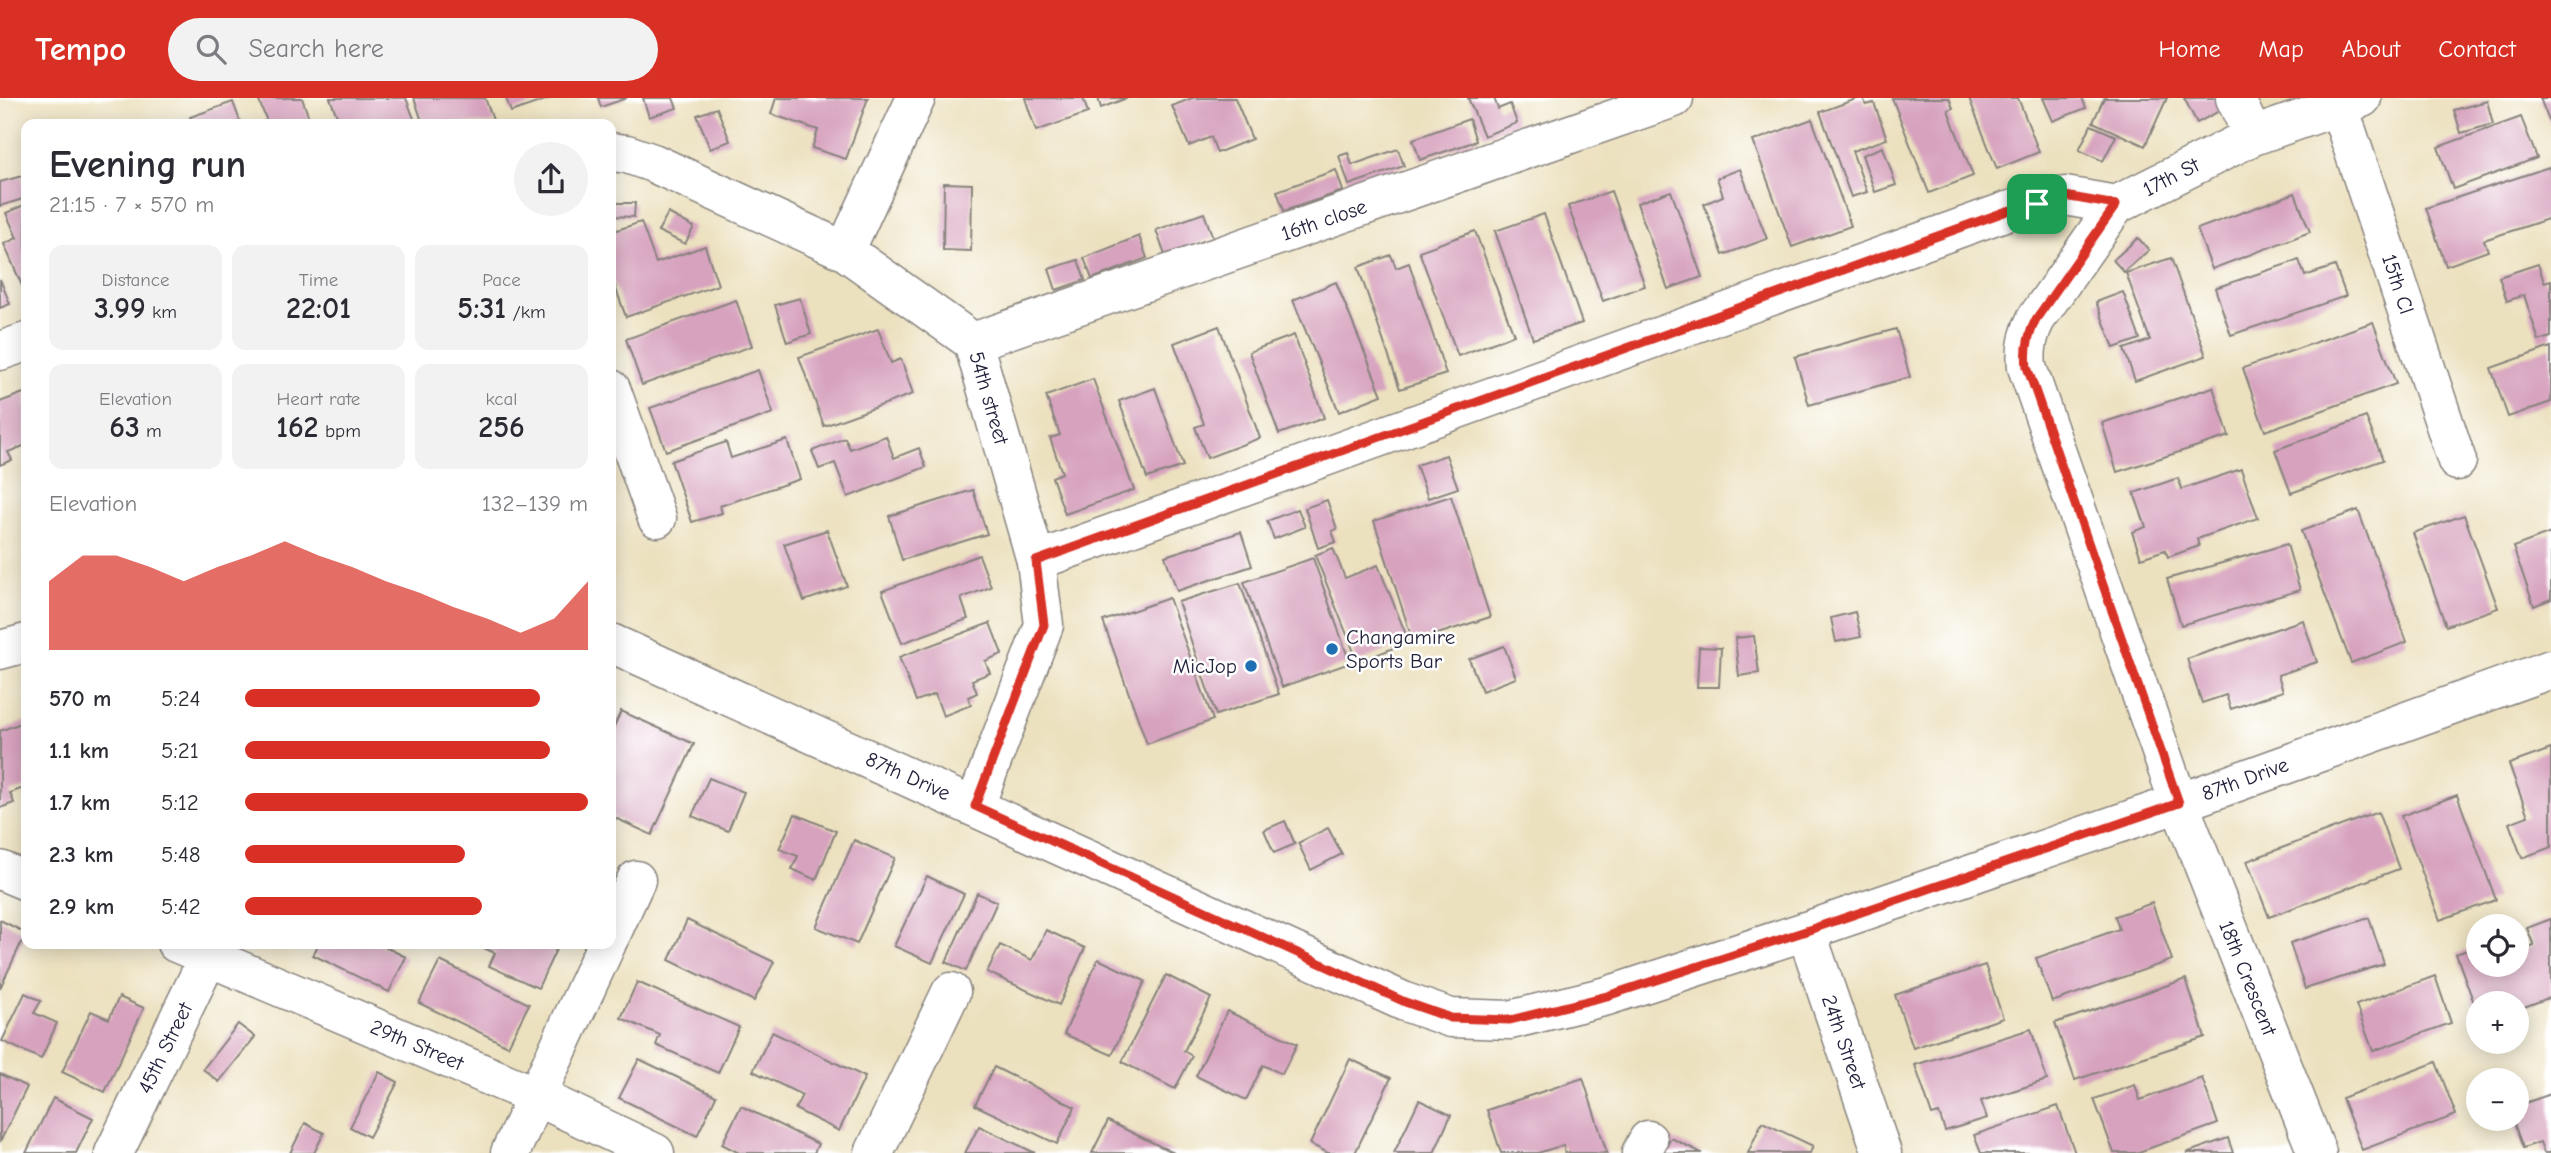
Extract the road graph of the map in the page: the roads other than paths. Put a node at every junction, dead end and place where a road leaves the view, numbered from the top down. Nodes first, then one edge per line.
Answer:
1 (915, 98) edge
2 (1674, 98) edge
3 (2235, 98) edge
4 (2351, 103) edge
5 (2253, 136) junction
6 (616, 153) edge
7 (2116, 205) junction
8 (845, 251) junction
9 (973, 342) junction
10 (21, 344) edge
11 (0, 351) edge
12 (616, 403) edge
13 (2457, 461) dead end
14 (657, 518) dead end
15 (1036, 561) junction
16 (21, 644) edge
17 (616, 645) edge
18 (0, 650) edge
19 (2551, 669) edge
20 (2179, 803) junction
21 (975, 806) junction
22 (0, 870) edge
23 (21, 878) edge
24 (636, 880) dead end
25 (616, 923) edge
26 (1806, 931) junction
27 (200, 949) edge
28 (202, 949) edge
29 (604, 949) edge
30 (951, 992) dead end
31 (536, 1096) junction
32 (114, 1153) edge
33 (510, 1153) edge
34 (655, 1153) edge
35 (874, 1153) edge
36 (1882, 1153) edge
37 (2317, 1153) edge

1 - 8 street
2 - 9 street, 16th close
3 - 5 street
4 - 5 street, 17th St
4 - 13 street, 15th Cl
5 - 7 street, 17th St
6 - 8 street, 54th street
7 - 15 street
7 - 20 street, 17th St
8 - 9 street, 54th street
9 - 15 street, 54th street
10 - 11 street
12 - 14 street
15 - 21 street, 54th street
16 - 18 street
17 - 21 street, 87th Drive
19 - 20 street, 87th Drive
20 - 26 street, 87th Drive
20 - 37 street, 18th Crescent
21 - 26 street, 87th Drive
22 - 23 street
24 - 25 street
26 - 36 street, 24th Street
27 - 32 street, 45th Street
28 - 31 street, 29th Street
29 - 31 street
30 - 35 street
31 - 33 street
31 - 34 street, 29th Street

